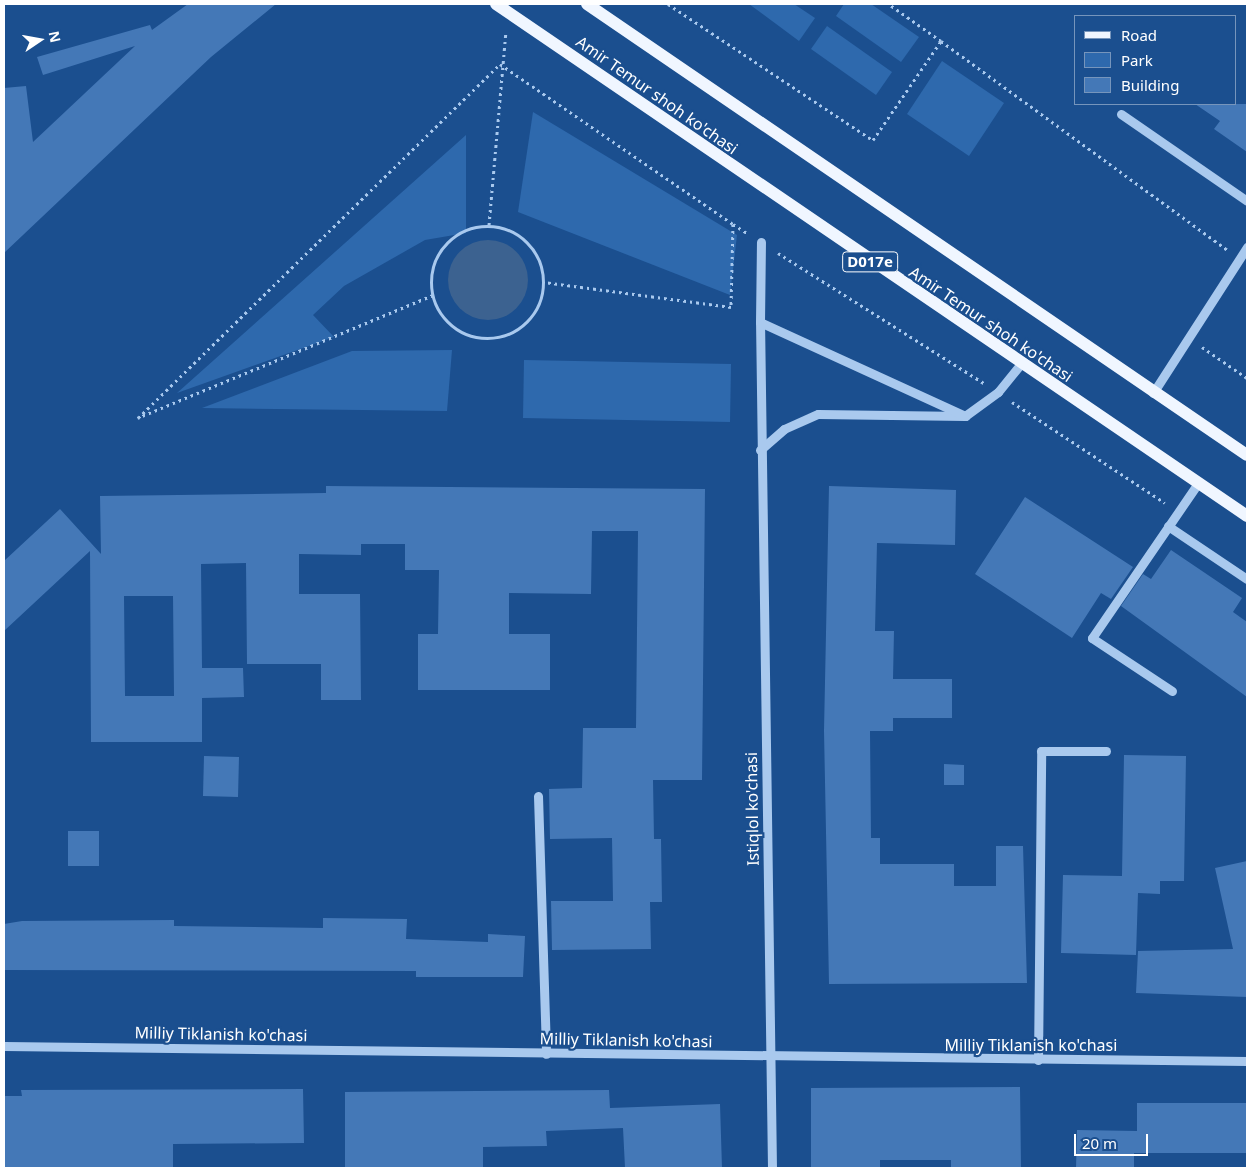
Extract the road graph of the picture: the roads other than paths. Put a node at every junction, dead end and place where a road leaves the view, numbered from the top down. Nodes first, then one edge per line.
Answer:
1 (496, 4) edge
2 (588, 4) edge
3 (1121, 114) dead end
4 (1247, 200) edge
5 (761, 242) dead end
6 (1247, 247) edge
7 (760, 322) junction
8 (1020, 365) junction
9 (1154, 393) junction
10 (965, 416) junction
11 (760, 450) junction
12 (1247, 455) edge
13 (1198, 483) junction
14 (1247, 516) edge
15 (1168, 526) junction
16 (1247, 579) edge
17 (1172, 691) dead end
18 (1106, 751) dead end
19 (538, 796) dead end
20 (4, 1046) edge
21 (546, 1054) junction
22 (772, 1058) junction
23 (1038, 1060) junction
24 (1247, 1061) edge
25 (772, 1168) edge

1 - 8 main road, Amir Temur shoh ko'chasi / D017e
2 - 9 main road
3 - 4 street
5 - 7 street, Istiqlol ko'chasi
6 - 9 street
7 - 10 street
7 - 11 street, Istiqlol ko'chasi
8 - 10 street
8 - 13 main road, Amir Temur shoh ko'chasi / D017e
9 - 12 main road
10 - 11 street
11 - 22 street, Istiqlol ko'chasi
13 - 14 main road, Amir Temur shoh ko'chasi / D017e
13 - 15 street
15 - 16 street
15 - 17 street
18 - 23 street
19 - 21 street
20 - 21 street, Milliy Tiklanish ko'chasi
21 - 22 street, Milliy Tiklanish ko'chasi
22 - 23 street, Milliy Tiklanish ko'chasi
22 - 25 street, Istiqlol ko'chasi
23 - 24 street, Milliy Tiklanish ko'chasi

